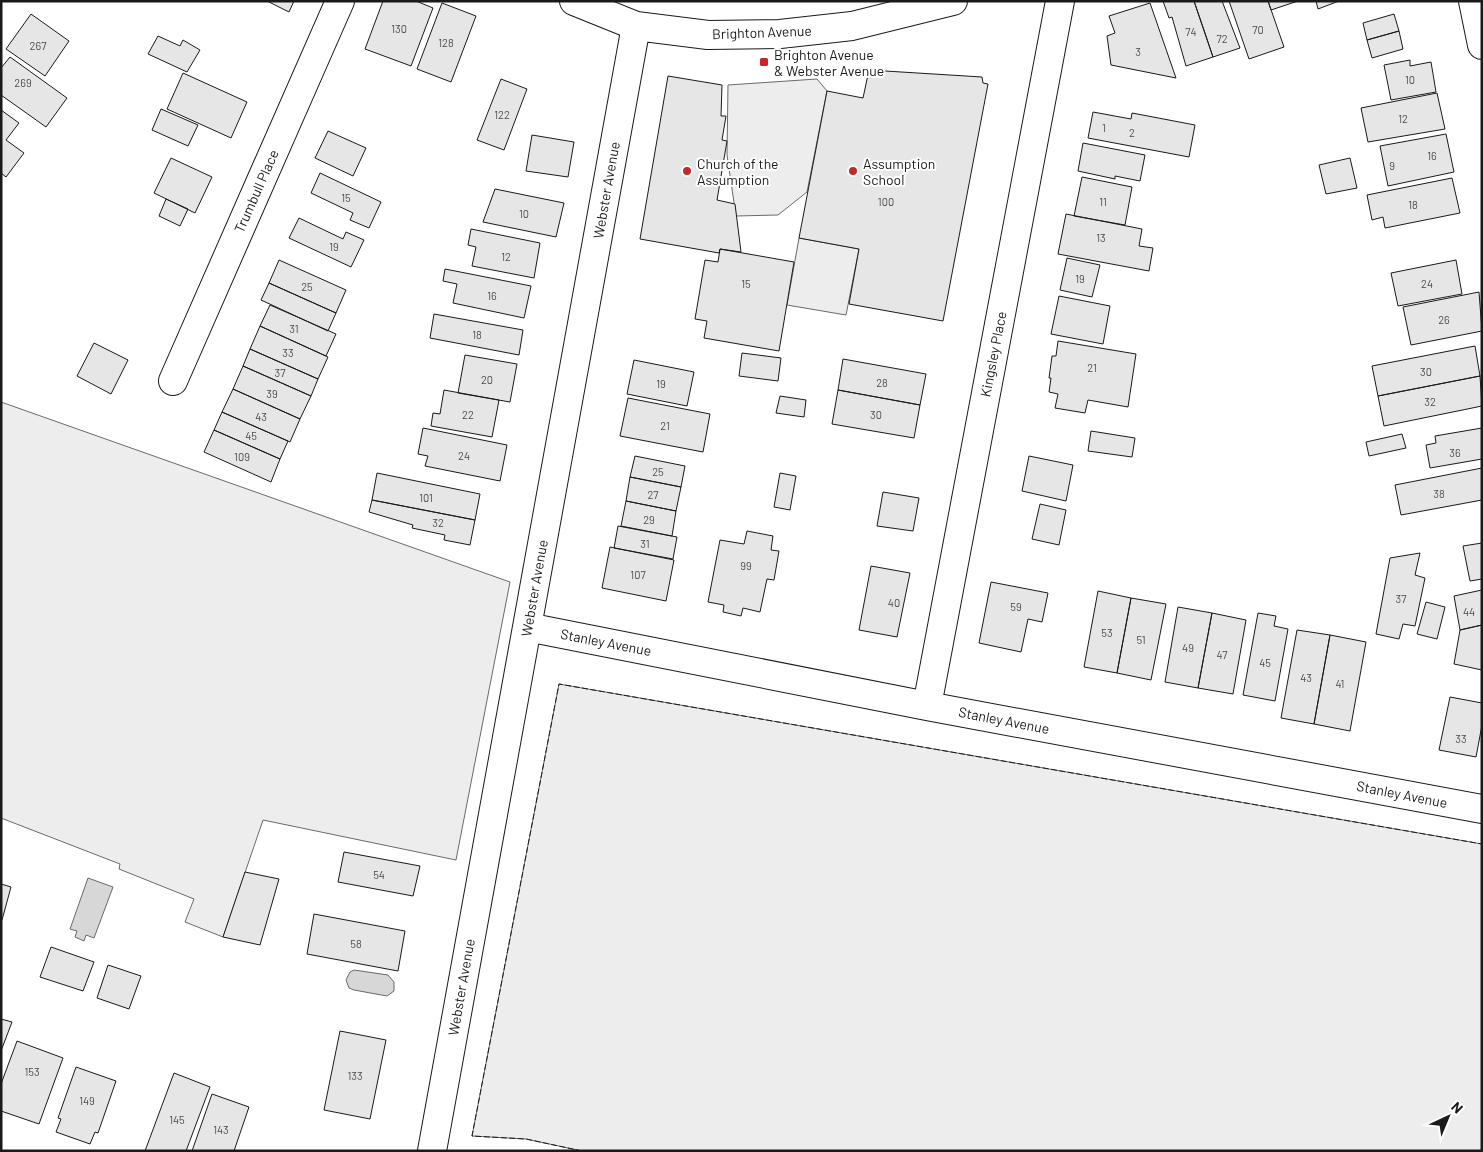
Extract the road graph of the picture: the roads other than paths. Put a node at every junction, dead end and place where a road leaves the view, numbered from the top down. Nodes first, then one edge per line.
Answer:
1 (340, 1) edge
2 (574, 1) edge
3 (953, 1) edge
4 (1060, 1) edge
5 (1473, 1) edge
6 (636, 26) junction
7 (1482, 45) edge
8 (173, 381) dead end
9 (526, 627) junction
10 (927, 706) junction
11 (1482, 809) edge
12 (432, 1151) edge

1 - 8 street, Trumbull Place
2 - 6 street, Brighton Avenue
3 - 6 street, Brighton Avenue
4 - 10 street, Kingsley Place
5 - 7 street
6 - 9 street, Webster Avenue
9 - 10 street, Stanley Avenue
9 - 12 street, Webster Avenue
10 - 11 street, Stanley Avenue

